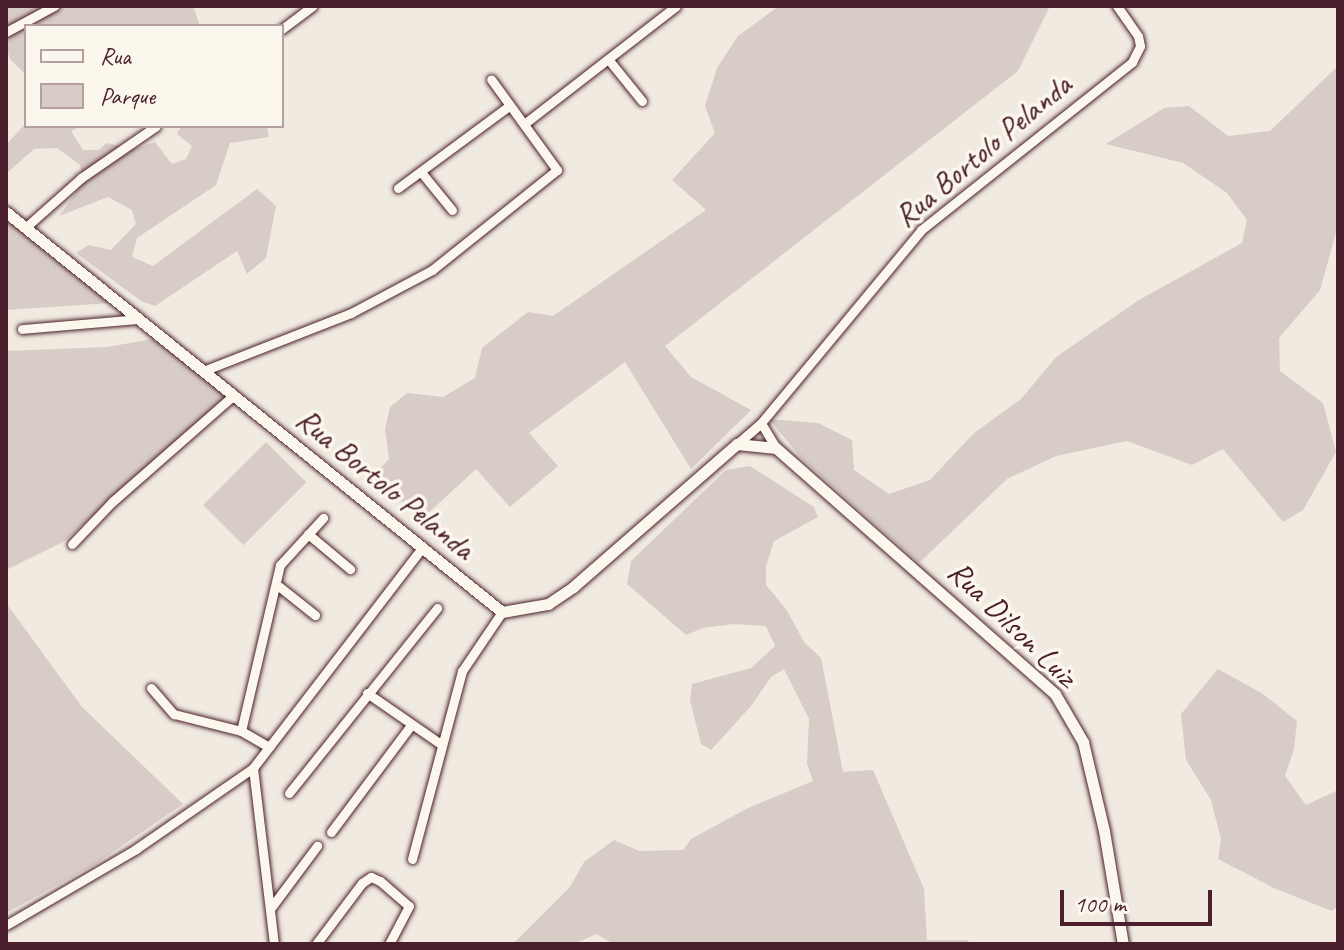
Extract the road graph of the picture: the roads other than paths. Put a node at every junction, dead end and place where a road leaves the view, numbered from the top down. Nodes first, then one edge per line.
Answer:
1 (54, 6) edge
2 (312, 6) edge
3 (676, 6) edge
4 (1117, 6) edge
5 (284, 27) edge
6 (6, 32) edge
7 (608, 59) junction
8 (491, 79) dead end
9 (642, 101) dead end
10 (510, 105) junction
11 (524, 124) junction
12 (153, 128) edge
13 (421, 172) junction
14 (398, 188) dead end
15 (452, 210) dead end
16 (6, 212) edge
17 (26, 227) junction
18 (139, 319) junction
19 (22, 329) dead end
20 (203, 371) junction
21 (234, 395) junction
22 (761, 423) junction
23 (737, 444) junction
24 (776, 448) junction
25 (323, 518) dead end
26 (308, 534) junction
27 (72, 544) dead end
28 (422, 548) junction
29 (350, 569) dead end
30 (276, 584) junction
31 (437, 608) dead end
32 (502, 612) junction
33 (315, 615) dead end
34 (151, 688) dead end
35 (367, 693) junction
36 (411, 725) junction
37 (241, 731) junction
38 (442, 745) junction
39 (269, 747) junction
40 (253, 768) junction
41 (289, 793) dead end
42 (331, 832) dead end
43 (317, 846) dead end
44 (412, 859) dead end
45 (270, 909) junction
46 (6, 925) edge
47 (274, 944) edge
48 (316, 944) edge
49 (389, 944) edge
50 (1123, 944) edge

1 - 6 street
2 - 5 street
3 - 7 street
4 - 22 street, Rua Bortolo Pelanda
7 - 9 street
7 - 11 street
8 - 10 street
10 - 11 street
10 - 13 street
11 - 20 street
12 - 17 street
13 - 14 street
13 - 15 street
16 - 17 street, Rua Bortolo Pelanda
17 - 18 street, Rua Bortolo Pelanda
18 - 19 street
18 - 20 street, Rua Bortolo Pelanda
20 - 21 street, Rua Bortolo Pelanda
21 - 27 street
21 - 28 street, Rua Bortolo Pelanda
22 - 23 street, Rua Bortolo Pelanda
22 - 24 street
23 - 24 street
23 - 32 street, Rua Bortolo Pelanda
24 - 50 street, Rua Dilson Luiz
25 - 26 street
26 - 29 street
26 - 30 street
28 - 32 street, Rua Bortolo Pelanda
28 - 39 street
30 - 33 street
30 - 37 street
31 - 35 street
32 - 38 street
34 - 37 street
35 - 36 street
35 - 41 street
36 - 38 street
36 - 42 street
37 - 39 street
38 - 44 street
39 - 40 street
40 - 45 street
40 - 46 street
43 - 45 street
45 - 47 street
48 - 49 street

